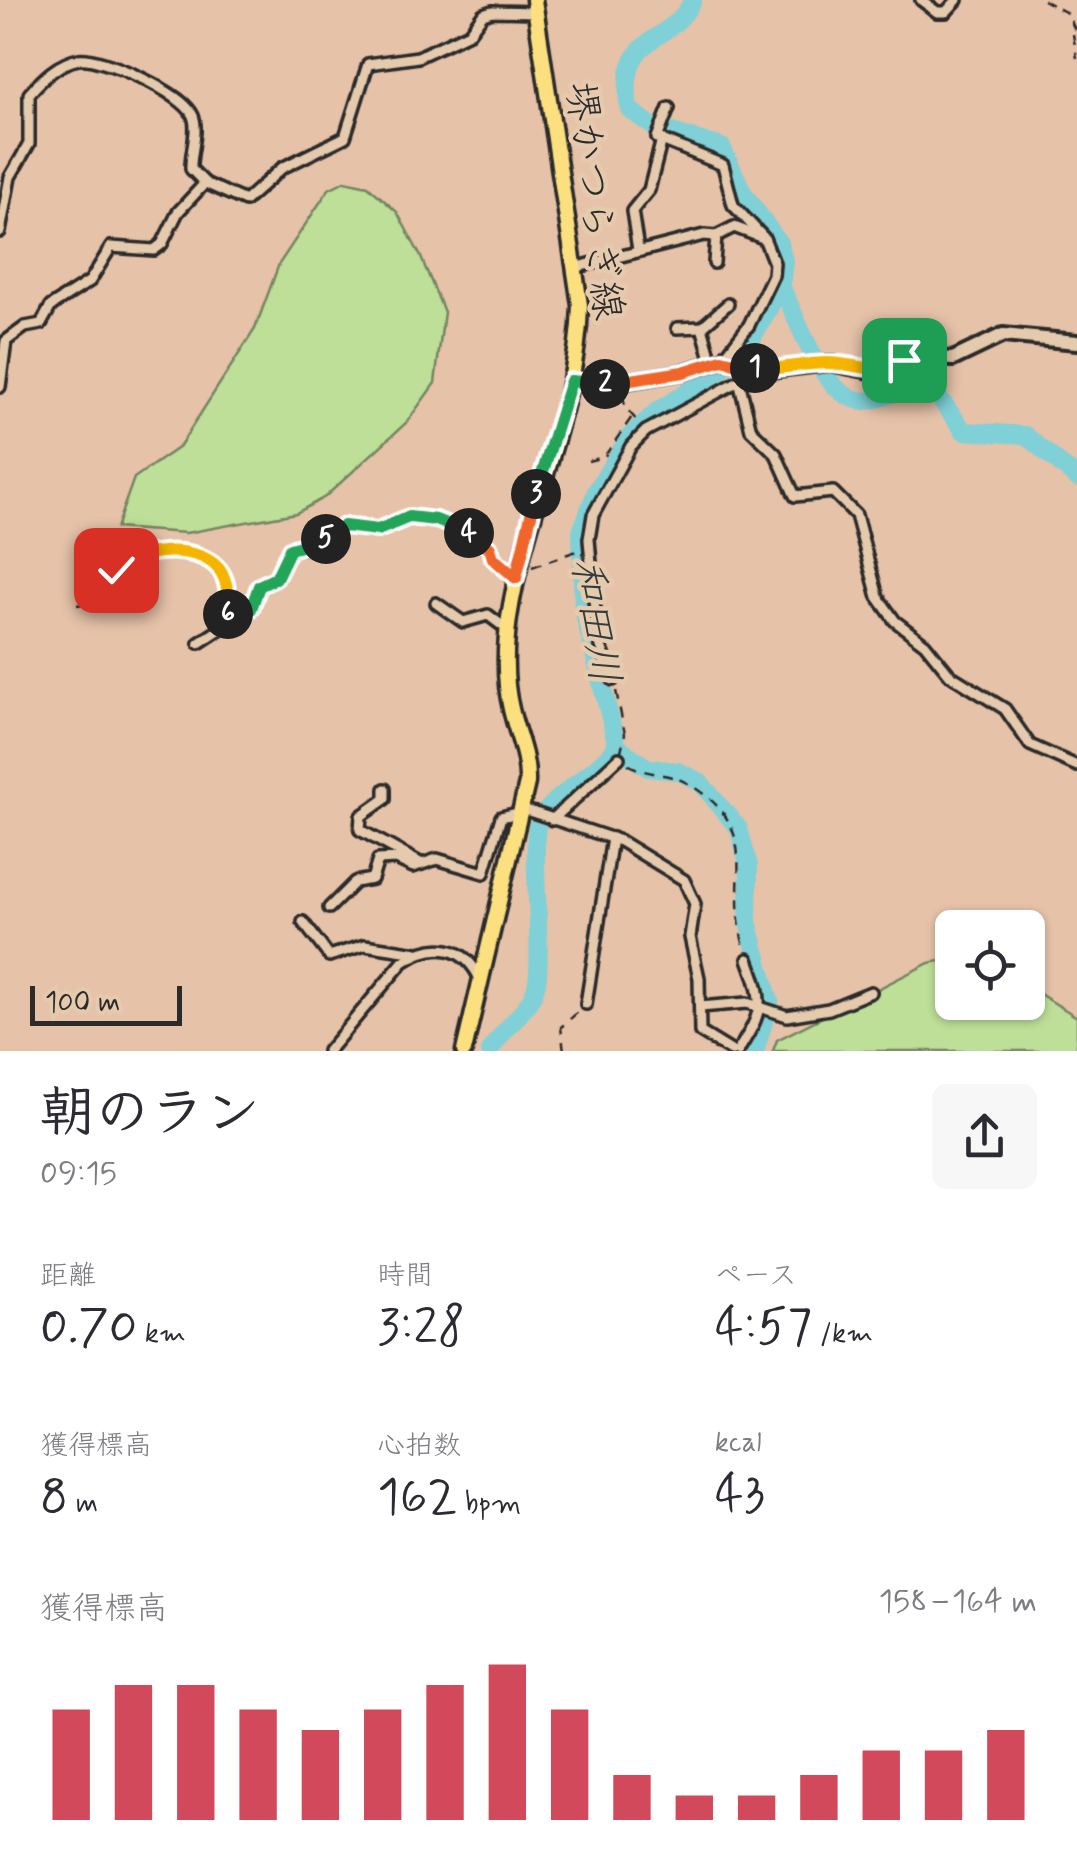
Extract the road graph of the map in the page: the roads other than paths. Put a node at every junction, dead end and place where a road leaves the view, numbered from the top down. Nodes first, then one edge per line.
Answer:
1 (922, 0) edge
2 (956, 0) edge
3 (534, 6) edge
4 (669, 108) dead end
5 (662, 139) junction
6 (205, 183) junction
7 (0, 232) edge
8 (716, 236) junction
9 (764, 238) junction
10 (638, 250) junction
11 (714, 263) dead end
12 (574, 268) junction
13 (728, 304) dead end
14 (702, 327) junction
15 (678, 328) dead end
16 (1077, 342) edge
17 (721, 361) junction
18 (752, 367) junction
19 (571, 381) junction
20 (739, 382) junction
21 (0, 387) edge
22 (517, 574) junction
23 (436, 603) dead end
24 (508, 630) junction
25 (199, 643) dead end
26 (612, 680) road end
27 (620, 755) road end
28 (1077, 766) edge
29 (385, 788) dead end
30 (523, 810) junction
31 (552, 820) junction
32 (612, 838) junction
33 (422, 864) junction
34 (329, 908) dead end
35 (303, 922) dead end
36 (417, 953) junction
37 (748, 959) road end
38 (482, 983) junction
39 (870, 992) dead end
40 (586, 1004) road end
41 (700, 1008) junction
42 (760, 1008) junction
43 (328, 1051) edge
44 (464, 1051) edge
45 (730, 1051) edge
46 (738, 1051) edge

1 - 2 street
3 - 6 street
3 - 12 main road, 堺かつらぎ線
4 - 5 street
5 - 9 street
5 - 10 street
6 - 7 street
6 - 21 street
8 - 9 street
8 - 10 street
8 - 11 street
9 - 17 street
10 - 12 street
12 - 19 main road, 堺かつらぎ線
13 - 14 street
14 - 15 street
14 - 17 street
16 - 18 street
17 - 18 street
17 - 19 street
18 - 20 street
19 - 22 main road, 堺かつらぎ線
20 - 26 street
20 - 28 street
22 - 24 main road, 堺かつらぎ線
22 - 25 street
23 - 24 street
24 - 30 main road, 堺かつらぎ線
27 - 31 street
29 - 33 street
30 - 31 street
30 - 33 street
30 - 38 main road, 堺かつらぎ線
31 - 32 street
32 - 40 street
32 - 41 street
33 - 34 street
35 - 36 street
36 - 38 street
36 - 43 street
37 - 42 street
38 - 44 main road, 堺かつらぎ線
39 - 42 street
41 - 42 street
41 - 45 street
42 - 46 street

